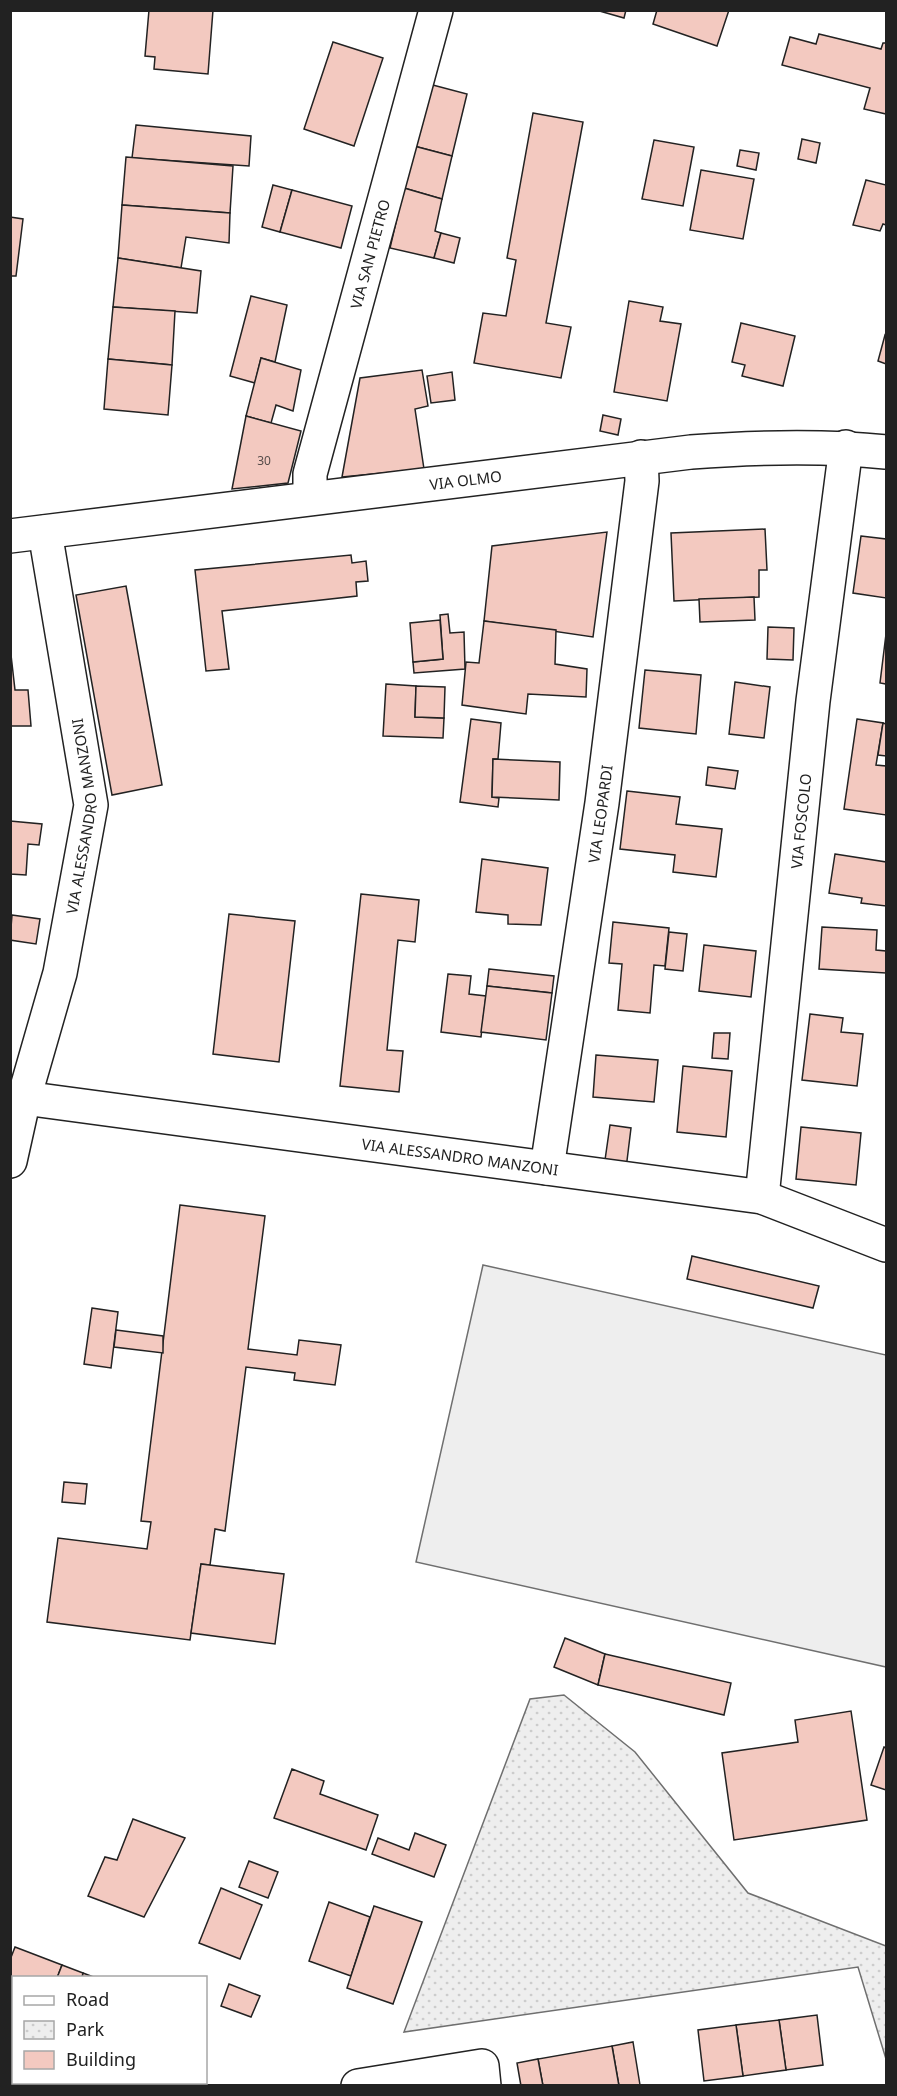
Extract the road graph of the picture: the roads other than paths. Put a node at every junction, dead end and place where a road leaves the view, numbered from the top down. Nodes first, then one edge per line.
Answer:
1 (436, 10) edge
2 (846, 447) junction
3 (886, 452) edge
4 (641, 458) junction
5 (310, 498) junction
6 (45, 532) junction
7 (10, 536) edge
8 (24, 1098) junction
9 (10, 1161) edge
10 (547, 1168) junction
11 (762, 1197) junction
12 (886, 1245) edge
13 (358, 2085) edge
14 (484, 2085) edge

1 - 5 street, VIA SAN PIETRO
2 - 3 street, VIA OLMO
2 - 4 street, VIA OLMO
2 - 11 street, VIA FOSCOLO
4 - 5 street, VIA OLMO
4 - 10 street, VIA LEOPARDI
5 - 6 street, VIA OLMO
6 - 7 street, VIA OLMO
6 - 8 street, VIA ALESSANDRO MANZONI
8 - 9 street, VIA ALESSANDRO MANZONI
8 - 10 street, VIA ALESSANDRO MANZONI
10 - 11 street, VIA ALESSANDRO MANZONI
11 - 12 street, VIA ALESSANDRO MANZONI
13 - 14 street

